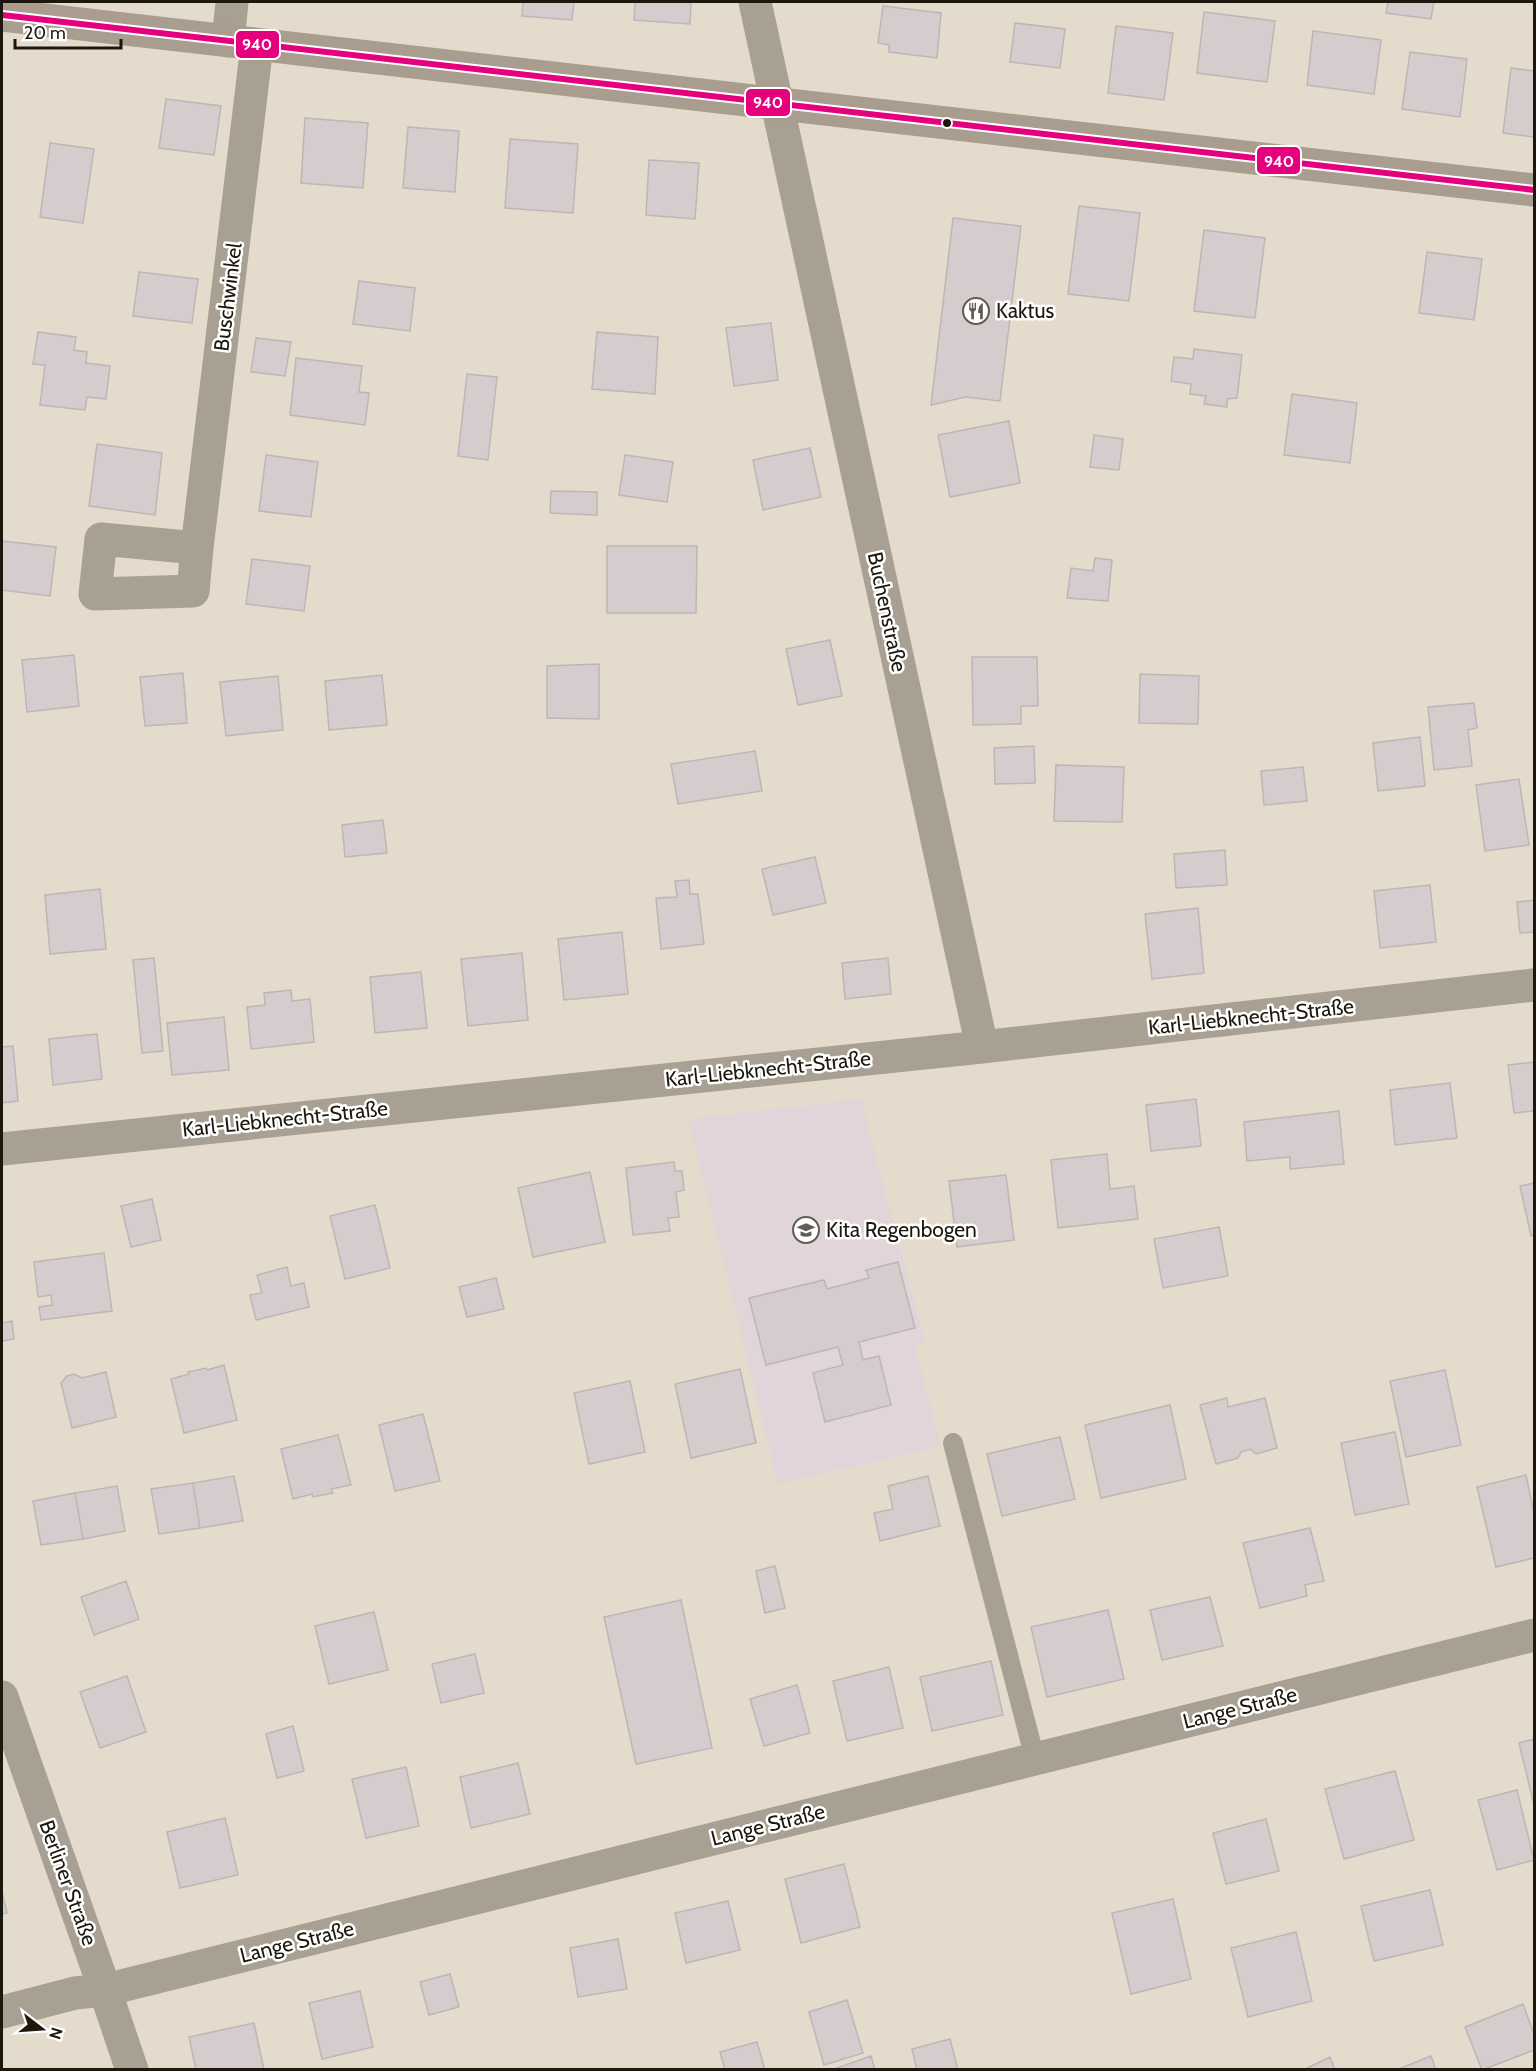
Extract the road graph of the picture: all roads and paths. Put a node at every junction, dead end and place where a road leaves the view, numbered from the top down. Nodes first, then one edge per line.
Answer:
1 (232, 2) edge
2 (755, 2) edge
3 (2, 15) edge
4 (243, 43) junction
5 (777, 103) junction
6 (1534, 190) edge
7 (197, 548) dead end
8 (1534, 985) edge
9 (982, 1047) junction
10 (2, 1149) edge
11 (954, 1443) dead end
12 (1534, 1635) edge
13 (2, 1697) edge
14 (1035, 1759) junction
15 (105, 1990) junction
16 (2, 2012) edge
17 (132, 2070) edge

1 - 4 street, Buschwinkel
2 - 5 street, Buchenstraße
3 - 4 street
4 - 5 street
4 - 7 street, Buschwinkel
5 - 6 street
5 - 9 street, Buchenstraße
8 - 9 street, Karl-Liebknecht-Straße
9 - 10 street, Karl-Liebknecht-Straße
11 - 14 lane
12 - 14 street, Lange Straße
13 - 15 street, Berliner Straße
14 - 15 street, Lange Straße
15 - 16 street, Lange Straße
15 - 17 street, Berliner Straße

